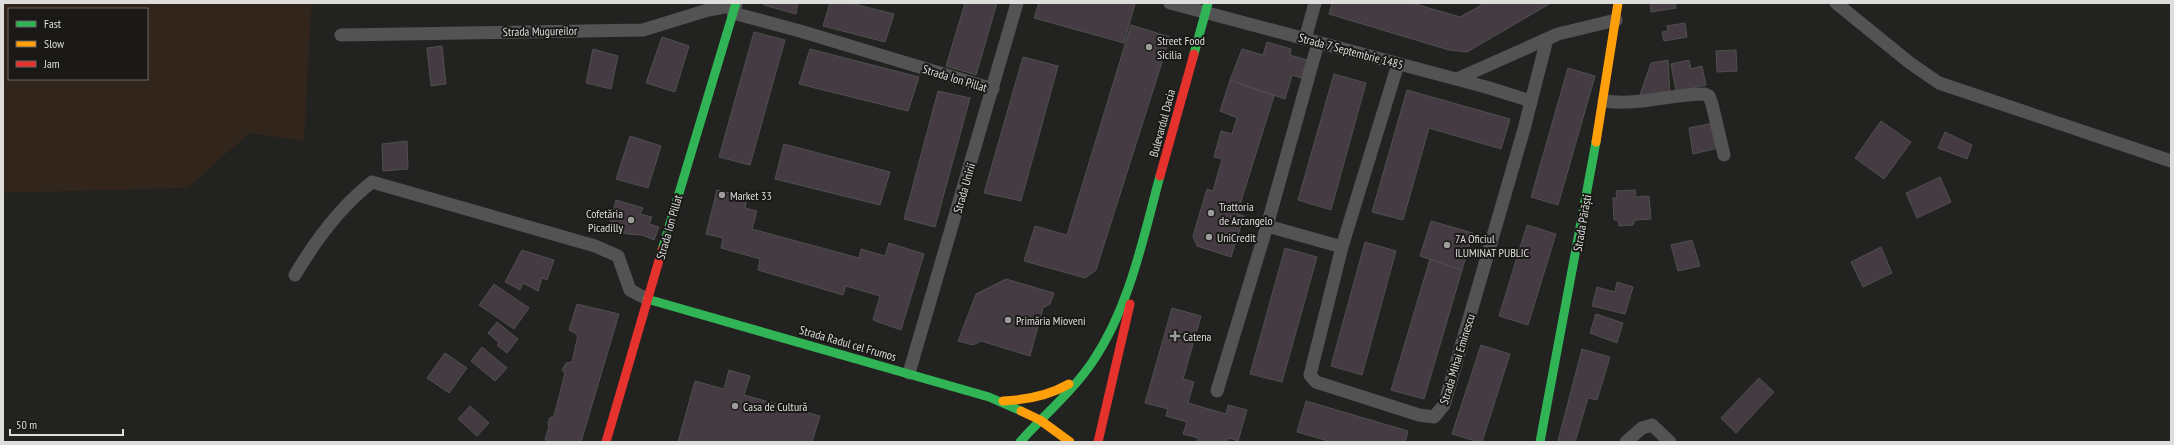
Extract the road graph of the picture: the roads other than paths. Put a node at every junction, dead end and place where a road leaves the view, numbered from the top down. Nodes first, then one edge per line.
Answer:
1 (1017, 3) edge
2 (1170, 3) edge
3 (1315, 3) edge
4 (1618, 3) edge
5 (1836, 3) edge
6 (735, 7) edge
7 (1206, 8) edge
8 (1616, 20) junction
9 (341, 35) dead end
10 (1305, 39) junction
11 (1547, 39) junction
12 (1318, 43) junction
13 (1398, 64) junction
14 (1456, 79) junction
15 (993, 89) junction
16 (1531, 101) junction
17 (1604, 101) junction
18 (1724, 155) dead end
19 (2171, 161) edge
20 (1267, 226) junction
21 (1342, 247) junction
22 (1140, 250) junction
23 (295, 275) dead end
24 (647, 299) junction
25 (909, 373) junction
26 (1083, 375) junction
27 (1217, 391) dead end
28 (1002, 401) junction
29 (1040, 420) junction
30 (606, 442) edge
31 (1020, 442) edge
32 (1070, 442) edge
33 (1098, 442) edge
34 (1540, 442) edge
35 (1626, 442) edge
36 (1670, 442) edge

1 - 15 street, Strada Unirii
2 - 7 street, Strada 7 Septembrie 1485
3 - 10 street
4 - 8 street, Strada Părăști
5 - 19 street
6 - 9 street, Strada Mugureilor
6 - 15 street, Strada Ion Pillat
6 - 24 street, Strada Ion Pillat
7 - 10 street, Strada 7 Septembrie 1485
7 - 22 street, Bulevardul Dacia
8 - 11 street
8 - 17 street, Strada Părăști
10 - 12 street, Strada 7 Septembrie 1485
11 - 14 street
11 - 16 street, Strada Mihai Eminescu
12 - 13 street, Strada 7 Septembrie 1485
12 - 20 street
13 - 14 street, Strada 7 Septembrie 1485
13 - 21 street
14 - 16 street, Strada 7 Septembrie 1485
15 - 25 street, Strada Unirii
16 - 21 street, Strada Mihai Eminescu
17 - 18 street
17 - 34 street, Strada Părăști
20 - 21 street
20 - 27 street
22 - 26 street, Bulevardul Dacia
22 - 33 street, Bulevardul Dacia
23 - 24 street
24 - 25 street, Strada Radul cel Frumos
24 - 30 street, Strada Ion Pillat
25 - 28 street, Strada Radul cel Frumos
26 - 28 street
26 - 29 street, Bulevardul Dacia
28 - 29 street, Strada Radul cel Frumos
29 - 31 street, Bulevardul Dacia
29 - 32 street, Strada Radul cel Frumos
35 - 36 street

